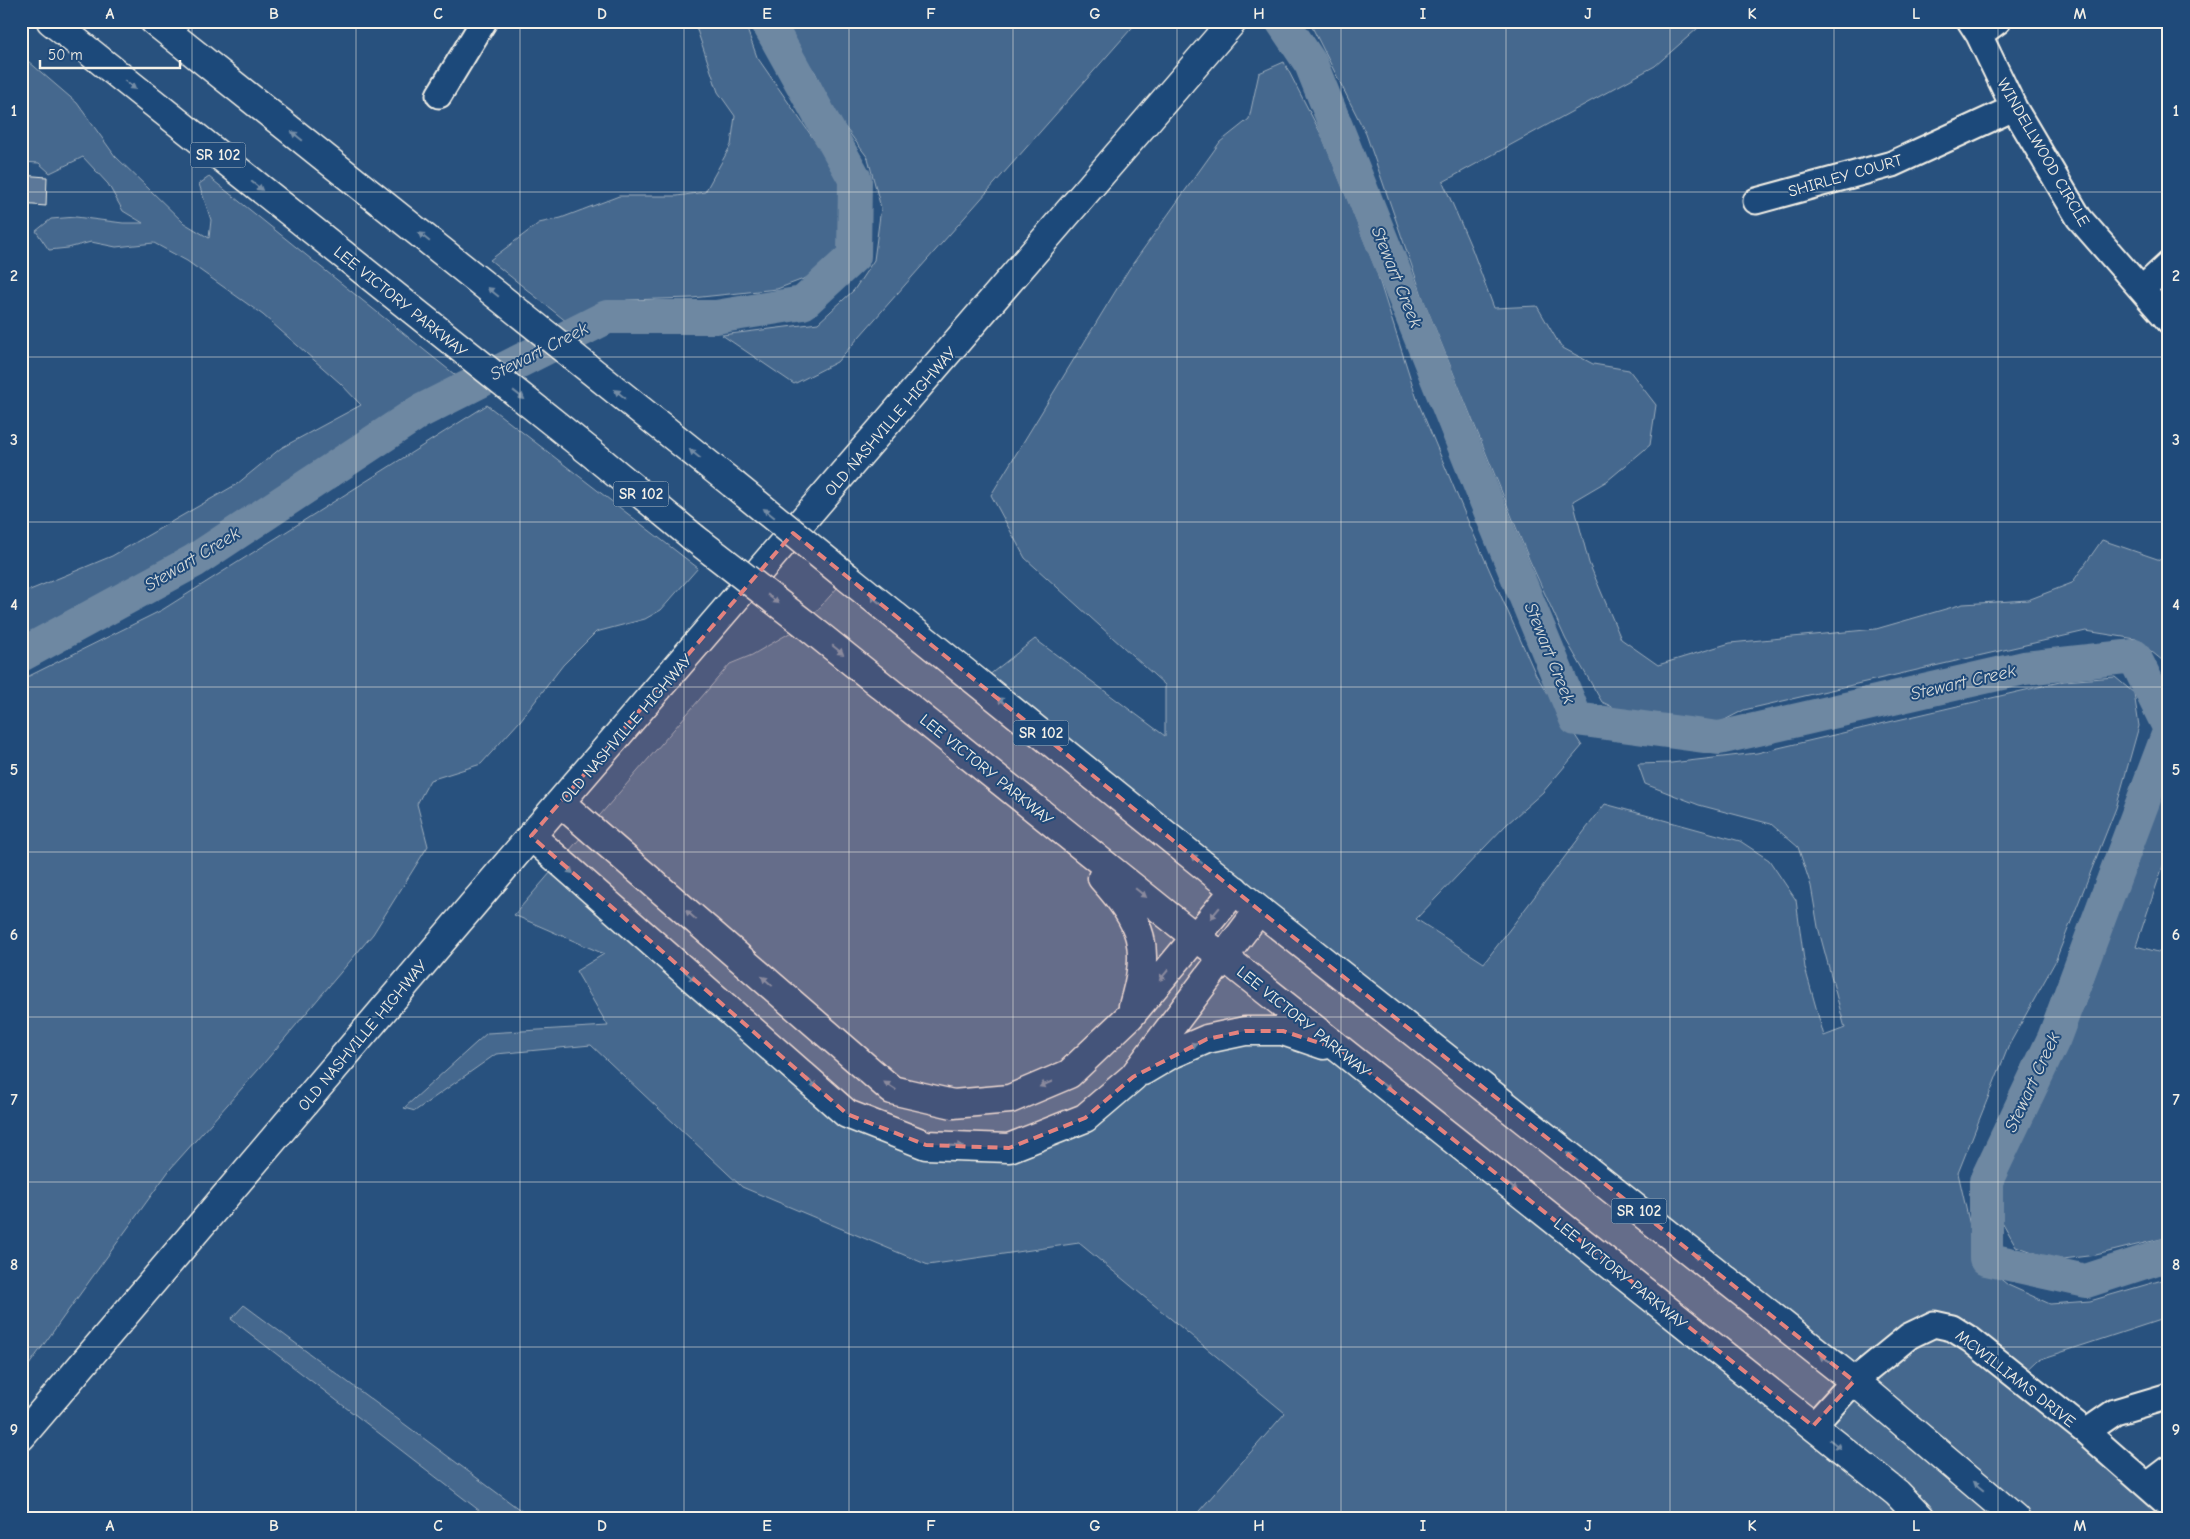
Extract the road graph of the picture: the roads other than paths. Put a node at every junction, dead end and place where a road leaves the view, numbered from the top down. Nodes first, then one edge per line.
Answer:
1 (51, 21) edge
2 (154, 21) edge
3 (484, 21) edge
4 (1982, 26) edge
5 (1226, 30) edge
6 (439, 95) dead end
7 (2014, 108) junction
8 (1756, 201) dead end
9 (2169, 264) edge
10 (2142, 289) junction
11 (2169, 321) edge
12 (939, 730) junction
13 (561, 803) junction
14 (531, 836) junction
15 (1235, 890) junction
16 (1259, 910) junction
17 (1195, 937) junction
18 (1224, 957) junction
19 (1130, 1016) junction
20 (1341, 1050) junction
21 (1133, 1077) junction
22 (1854, 1381) junction
23 (2169, 1396) edge
24 (1813, 1426) junction
25 (2086, 1432) junction
26 (21, 1437) edge
27 (2169, 1469) edge
28 (2148, 1485) junction
29 (2169, 1505) edge
30 (1921, 1518) edge
31 (2015, 1518) edge

1 -> 12 main road, LEE VICTORY PARKWAY / SR 102, bridge
15 -> 2 main road, SR 102, bridge
3 - 6 street
4 - 7 street, WINDELLWOOD CIRCLE
5 - 13 main road, OLD NASHVILLE HIGHWAY
7 - 8 street, SHIRLEY COURT
7 - 10 street, WINDELLWOOD CIRCLE
9 - 10 street
10 - 11 street, WINDELLWOOD CIRCLE
12 -> 17 main road, LEE VICTORY PARKWAY / SR 102
12 - 19 main road
13 - 14 main road, OLD NASHVILLE HIGHWAY
19 -> 13 main road
14 -> 21 main road
14 - 26 main road, OLD NASHVILLE HIGHWAY
15 - 16 main road, SR 102
15 -> 17 main road
16 - 18 main road
22 -> 16 main road, SR 102
17 - 18 main road, LEE VICTORY PARKWAY / SR 102
17 -> 19 main road
18 - 20 main road, LEE VICTORY PARKWAY / SR 102
18 - 21 main road
21 -> 20 main road
20 -> 24 main road, LEE VICTORY PARKWAY / SR 102
22 - 24 street, MCWILLIAMS DRIVE
22 - 25 street, MCWILLIAMS DRIVE
31 -> 22 main road, SR 102
23 - 25 street
24 -> 30 main road, LEE VICTORY PARKWAY / SR 102
25 - 28 street, MCWILLIAMS DRIVE
27 - 28 street
28 - 29 street, MCWILLIAMS DRIVE

